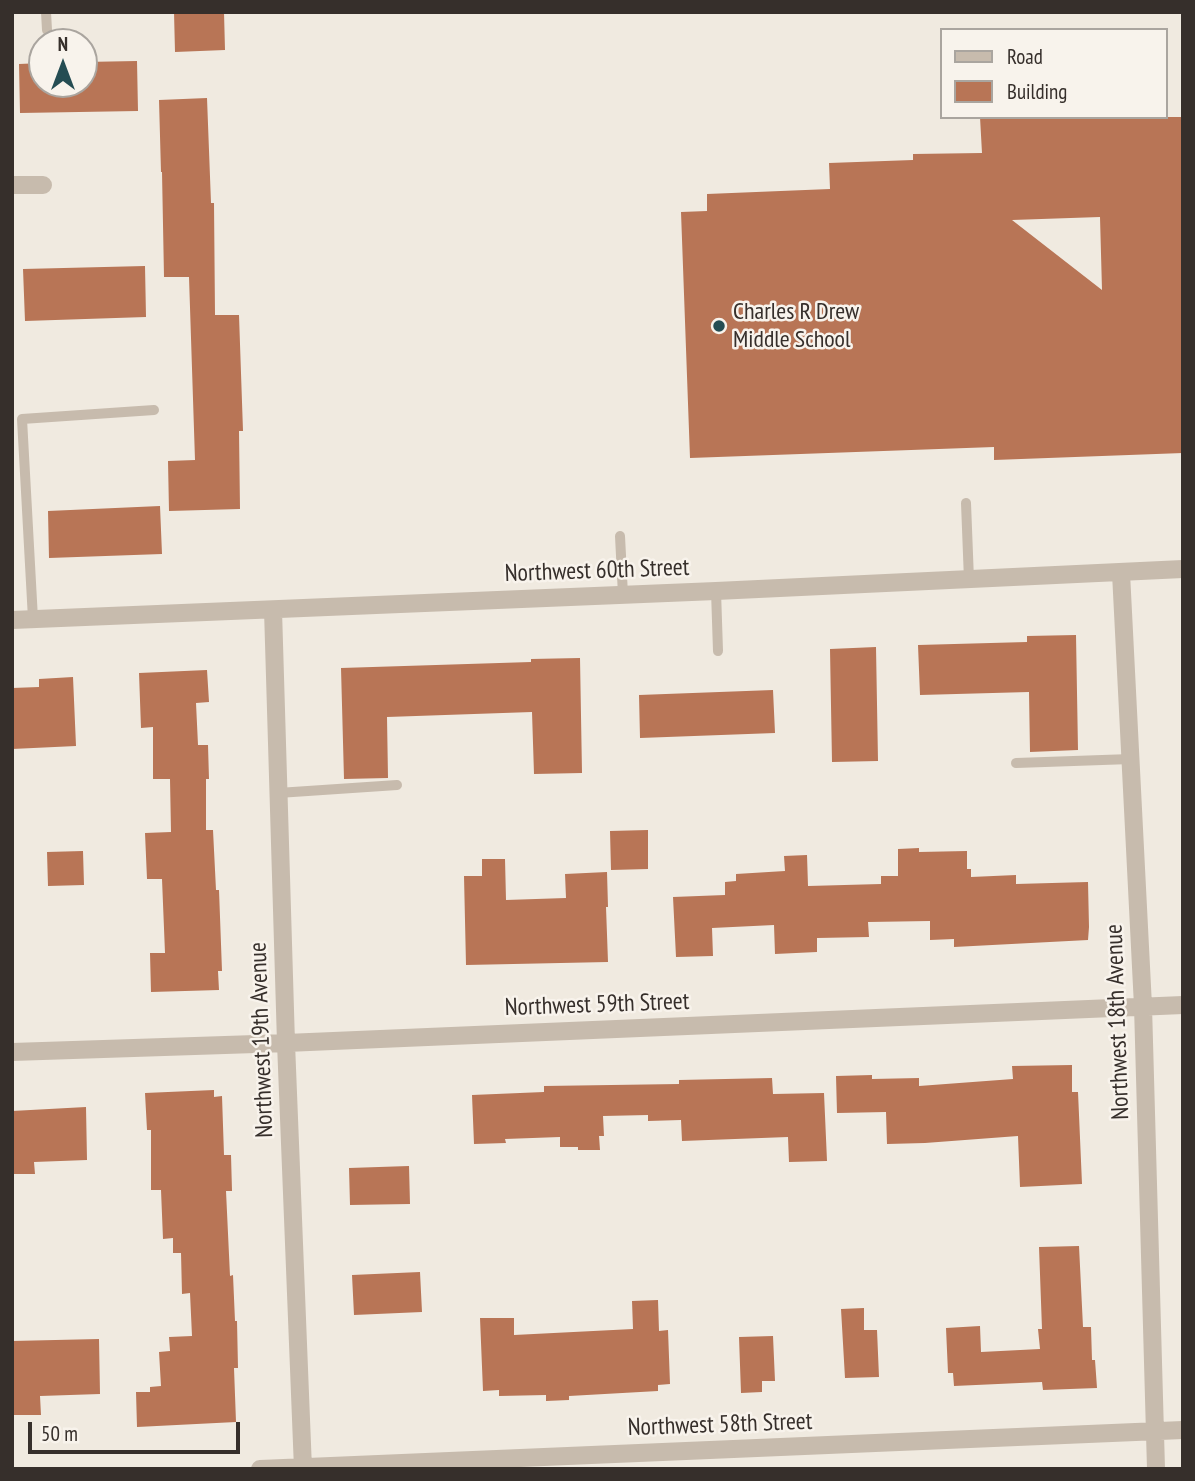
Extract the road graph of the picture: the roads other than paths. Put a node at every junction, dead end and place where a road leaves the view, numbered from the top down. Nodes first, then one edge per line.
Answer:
1 (12, 185) edge
2 (43, 185) dead end
3 (154, 410) dead end
4 (967, 503) dead end
5 (620, 536) dead end
6 (1183, 569) edge
7 (1121, 573) junction
8 (970, 580) junction
9 (716, 591) junction
10 (623, 595) junction
11 (273, 610) junction
12 (33, 619) junction
13 (12, 620) edge
14 (718, 652) dead end
15 (1131, 759) junction
16 (1016, 763) dead end
17 (397, 785) dead end
18 (278, 793) junction
19 (1183, 1005) edge
20 (1143, 1006) junction
21 (286, 1043) junction
22 (12, 1052) edge
23 (1183, 1430) edge
24 (1154, 1431) junction
25 (303, 1468) edge
26 (260, 1469) edge
27 (1156, 1469) edge

1 - 2 street
3 - 12 lane
4 - 8 lane
5 - 10 lane
6 - 7 street, Northwest 60th Street
7 - 8 street, Northwest 60th Street
7 - 15 street, Northwest 18th Avenue
8 - 9 street, Northwest 60th Street
9 - 10 street, Northwest 60th Street
9 - 14 lane
10 - 11 street, Northwest 60th Street
11 - 12 street, Northwest 60th Street
11 - 18 street, Northwest 19th Avenue
12 - 13 street, Northwest 60th Street
15 - 16 lane
15 - 20 street, Northwest 18th Avenue
17 - 18 lane
18 - 21 street, Northwest 19th Avenue
19 - 20 street, Northwest 59th Street
20 - 21 street, Northwest 59th Street
20 - 24 street, Northwest 18th Avenue
21 - 22 street, Northwest 59th Street
21 - 25 street, Northwest 19th Avenue
23 - 24 street, Northwest 58th Street
24 - 25 street, Northwest 58th Street
24 - 27 street, Northwest 18th Avenue
25 - 26 street, Northwest 58th Street

